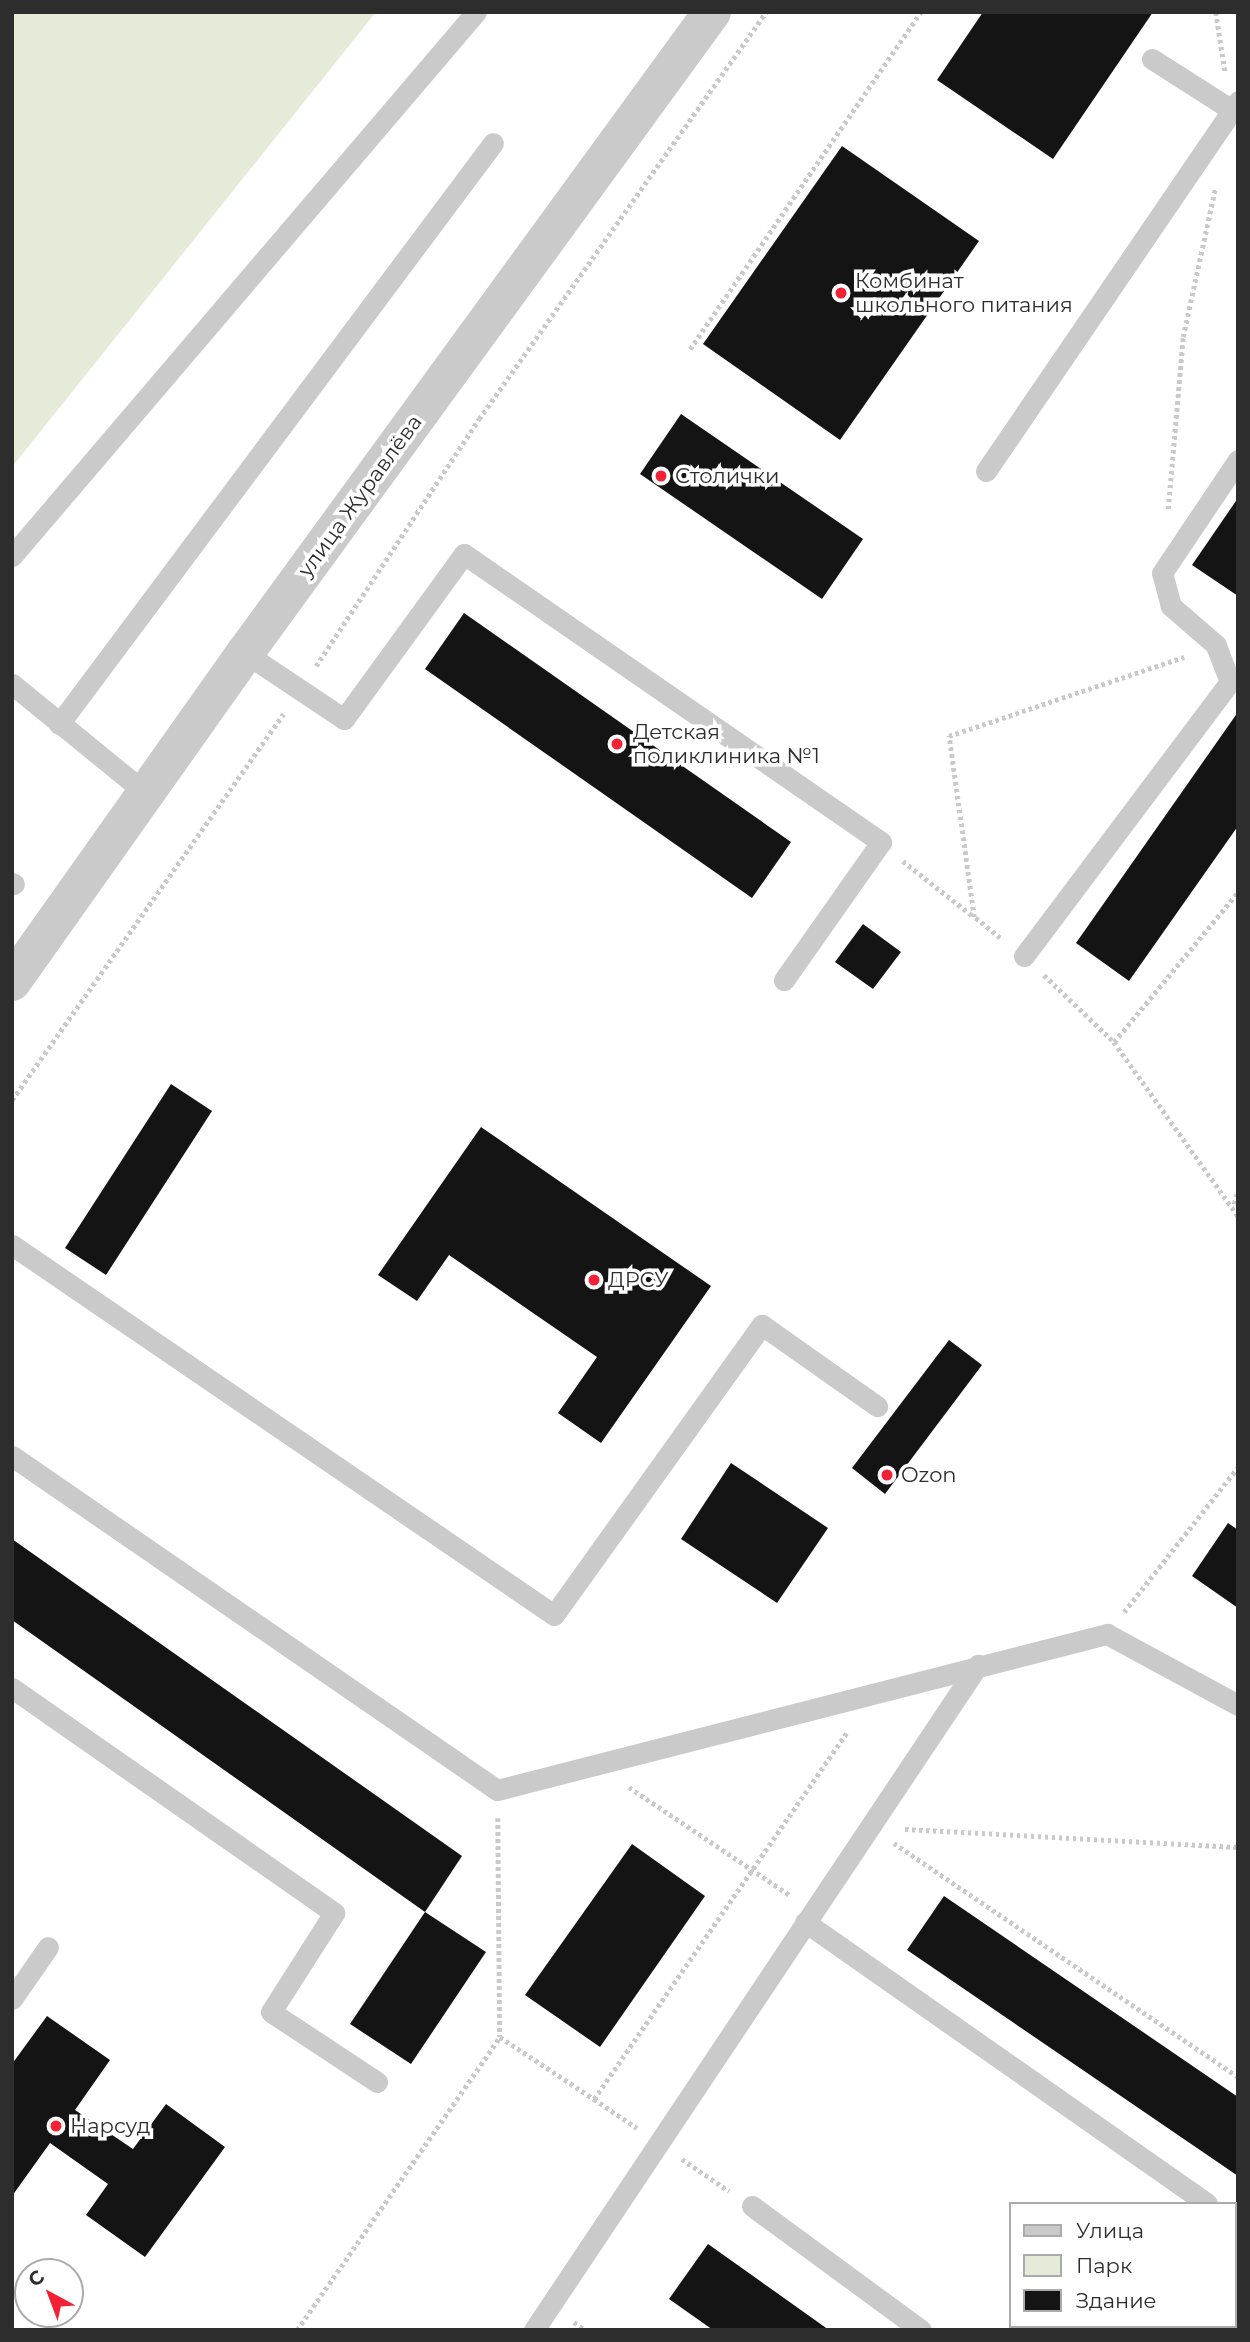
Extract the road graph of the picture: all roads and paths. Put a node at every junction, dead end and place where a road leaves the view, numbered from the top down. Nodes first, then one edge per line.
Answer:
1 (475, 12) edge
2 (712, 12) edge
3 (766, 12) edge
4 (921, 12) edge
5 (1216, 12) edge
6 (1152, 59) dead end
7 (1235, 106) edge
8 (494, 143) dead end
9 (1218, 177) dead end
10 (690, 349) dead end
11 (1238, 460) edge
12 (986, 471) dead end
13 (12, 556) edge
14 (1162, 573) junction
15 (1216, 645) junction
16 (245, 653) junction
17 (12, 684) edge
18 (300, 691) junction
19 (59, 724) junction
20 (147, 794) junction
21 (881, 842) junction
22 (1238, 892) edge
23 (974, 917) junction
24 (1024, 956) junction
25 (784, 980) dead end
26 (12, 982) edge
27 (1114, 1042) junction
28 (12, 1100) edge
29 (1238, 1190) edge
30 (1233, 1205) junction
31 (1238, 1216) edge
32 (12, 1245) edge
33 (877, 1406) dead end
34 (12, 1456) edge
35 (1238, 1467) edge
36 (1107, 1634) junction
37 (978, 1665) junction
38 (12, 1688) edge
39 (874, 1693) junction
40 (1238, 1705) edge
41 (596, 1765) junction
42 (497, 1790) junction
43 (870, 1827) junction
44 (1238, 1847) edge
45 (753, 1869) junction
46 (809, 1917) junction
47 (48, 1947) dead end
48 (12, 1999) edge
49 (500, 2037) junction
50 (1238, 2077) edge
51 (377, 2082) dead end
52 (1204, 2202) edge
53 (752, 2206) dead end
54 (297, 2330) edge
55 (534, 2330) edge
56 (921, 2330) edge

1 - 13 lane
2 - 16 street, улица Журавлёва
3 - 18 path
4 - 10 path
5 - 7 path
6 - 7 lane
7 - 12 lane
8 - 19 lane
9 - 14 path
11 - 14 lane
14 - 15 lane
15 - 23 path
15 - 24 lane
16 - 18 lane
16 - 20 street, улица Журавлёва
17 - 19 lane
18 - 21 lane
18 - 28 path
19 - 20 lane
20 - 26 street, улица Журавлёва
21 - 23 path
21 - 25 lane
22 - 27 path
23 - 24 path
24 - 27 path
27 - 30 path
29 - 30 path
30 - 31 path
32 - 33 lane
34 - 42 lane
35 - 36 path
36 - 37 lane
36 - 40 lane
37 - 39 lane
37 - 43 lane
38 - 51 lane
39 - 41 lane
39 - 45 path
41 - 42 lane
41 - 45 path
42 - 49 path
43 - 44 path
43 - 46 lane
43 - 50 path
45 - 46 path
45 - 49 path
46 - 52 lane
46 - 55 lane
47 - 48 lane
49 - 54 path
53 - 56 lane

